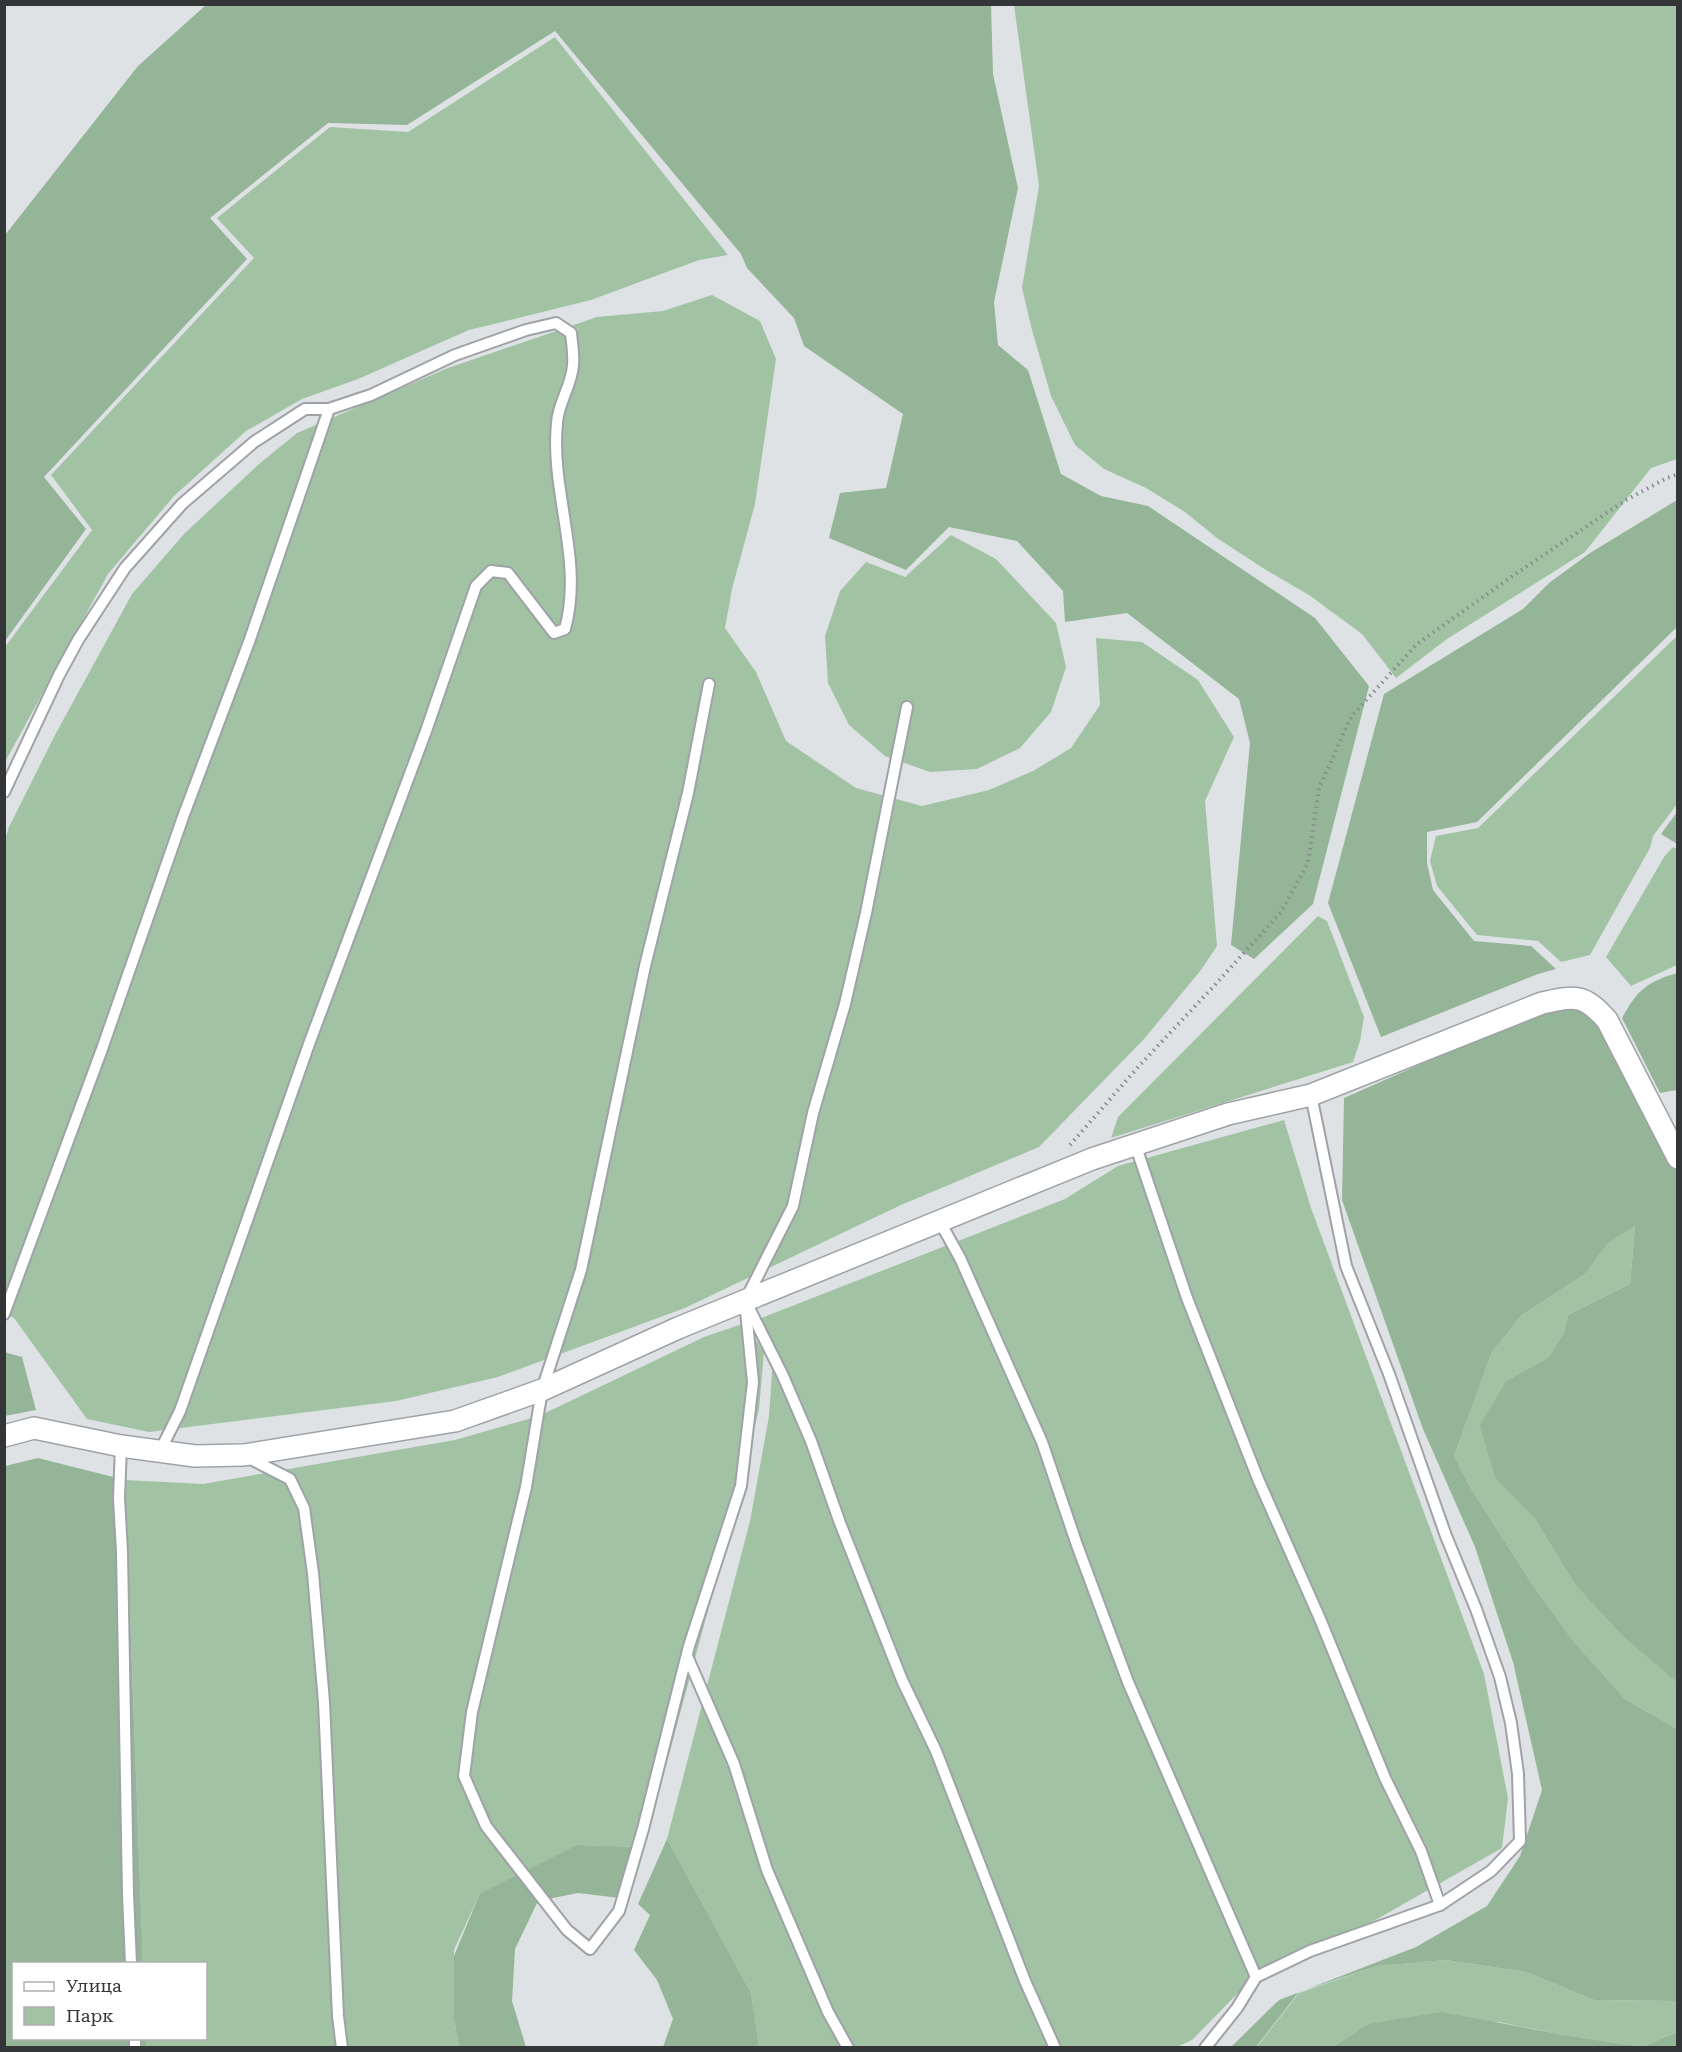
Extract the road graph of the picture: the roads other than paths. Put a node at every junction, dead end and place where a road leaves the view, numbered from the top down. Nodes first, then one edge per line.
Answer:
1 (329, 409) junction
2 (709, 684) dead end
3 (907, 707) dead end
4 (4, 792) edge
5 (1311, 1095) junction
6 (1135, 1144) junction
7 (1677, 1158) edge
8 (940, 1222) junction
9 (745, 1300) junction
10 (4, 1314) edge
11 (542, 1390) junction
12 (4, 1436) edge
13 (121, 1446) junction
14 (160, 1451) junction
15 (244, 1455) junction
16 (687, 1656) junction
17 (1440, 1905) junction
18 (131, 1962) edge
19 (1256, 1977) junction
20 (342, 2048) edge
21 (848, 2048) edge
22 (1055, 2048) edge
23 (1205, 2048) edge

1 - 4 lane
1 - 10 lane
1 - 14 lane
2 - 11 lane
3 - 9 lane
5 - 6 street
5 - 7 street
5 - 17 lane
6 - 8 street
6 - 17 lane
8 - 9 street
8 - 19 lane
9 - 11 street
9 - 16 lane
9 - 22 lane
11 - 15 street
11 - 16 lane
12 - 13 street
13 - 14 street
13 - 18 lane
14 - 15 street
15 - 20 lane
16 - 21 lane
17 - 19 lane
19 - 23 lane

